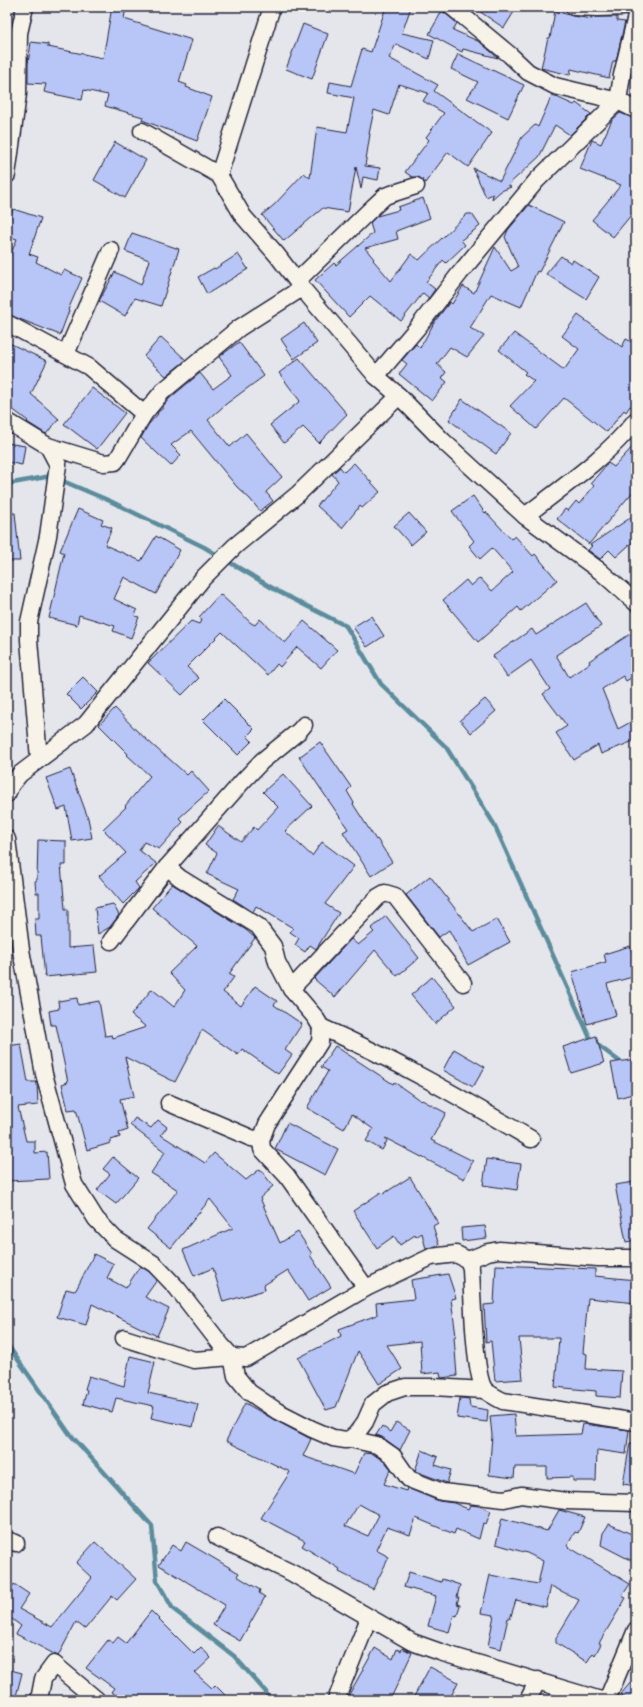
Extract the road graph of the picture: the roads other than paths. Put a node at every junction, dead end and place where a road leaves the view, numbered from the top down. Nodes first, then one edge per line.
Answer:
1 (25, 7) edge
2 (272, 7) edge
3 (452, 7) edge
4 (574, 7) edge
5 (620, 7) edge
6 (636, 16) edge
7 (618, 101) junction
8 (636, 110) edge
9 (142, 131) dead end
10 (219, 174) junction
11 (7, 175) edge
12 (416, 186) dead end
13 (111, 250) dead end
14 (300, 285) junction
15 (7, 324) edge
16 (66, 354) junction
17 (376, 376) junction
18 (399, 396) junction
19 (144, 414) junction
20 (636, 420) edge
21 (7, 421) edge
22 (48, 446) junction
23 (525, 516) junction
24 (636, 603) edge
25 (304, 725) dead end
26 (39, 759) junction
27 (7, 794) edge
28 (7, 839) edge
29 (167, 868) junction
30 (8, 877) edge
31 (111, 941) dead end
32 (463, 983) dead end
33 (291, 989) junction
34 (321, 1027) junction
35 (169, 1103) dead end
36 (531, 1138) dead end
37 (261, 1140) junction
38 (636, 1258) edge
39 (468, 1260) junction
40 (366, 1288) junction
41 (124, 1338) dead end
42 (232, 1357) junction
43 (485, 1390) junction
44 (636, 1422) edge
45 (350, 1439) junction
46 (636, 1503) edge
47 (217, 1537) dead end
48 (369, 1618) junction
49 (636, 1630) edge
50 (538, 1680) junction
51 (39, 1700) edge
52 (97, 1700) edge
53 (336, 1700) edge
54 (528, 1700) edge
55 (600, 1700) edge
56 (607, 1700) edge

1 - 11 street
2 - 10 street
3 - 7 street
4 - 5 street
6 - 7 street
7 - 8 street
7 - 17 street
9 - 10 street
10 - 14 street
12 - 14 street
13 - 16 street
14 - 17 street
14 - 19 street
15 - 16 street
16 - 19 street
17 - 18 street
18 - 23 street
18 - 26 street
19 - 22 street
20 - 23 street
21 - 22 street
22 - 26 street
23 - 24 street
25 - 29 street
26 - 27 street
28 - 30 street
29 - 31 street
29 - 33 street
30 - 42 street
32 - 33 street
33 - 34 street
34 - 36 street
34 - 37 street
35 - 37 street
37 - 40 street
38 - 39 street
39 - 40 street
39 - 43 street
40 - 42 street
41 - 42 street
42 - 45 street
43 - 44 street
43 - 45 street
45 - 46 street
47 - 48 street
48 - 50 street
48 - 53 street
49 - 56 street
50 - 54 street
50 - 55 street
51 - 52 street

